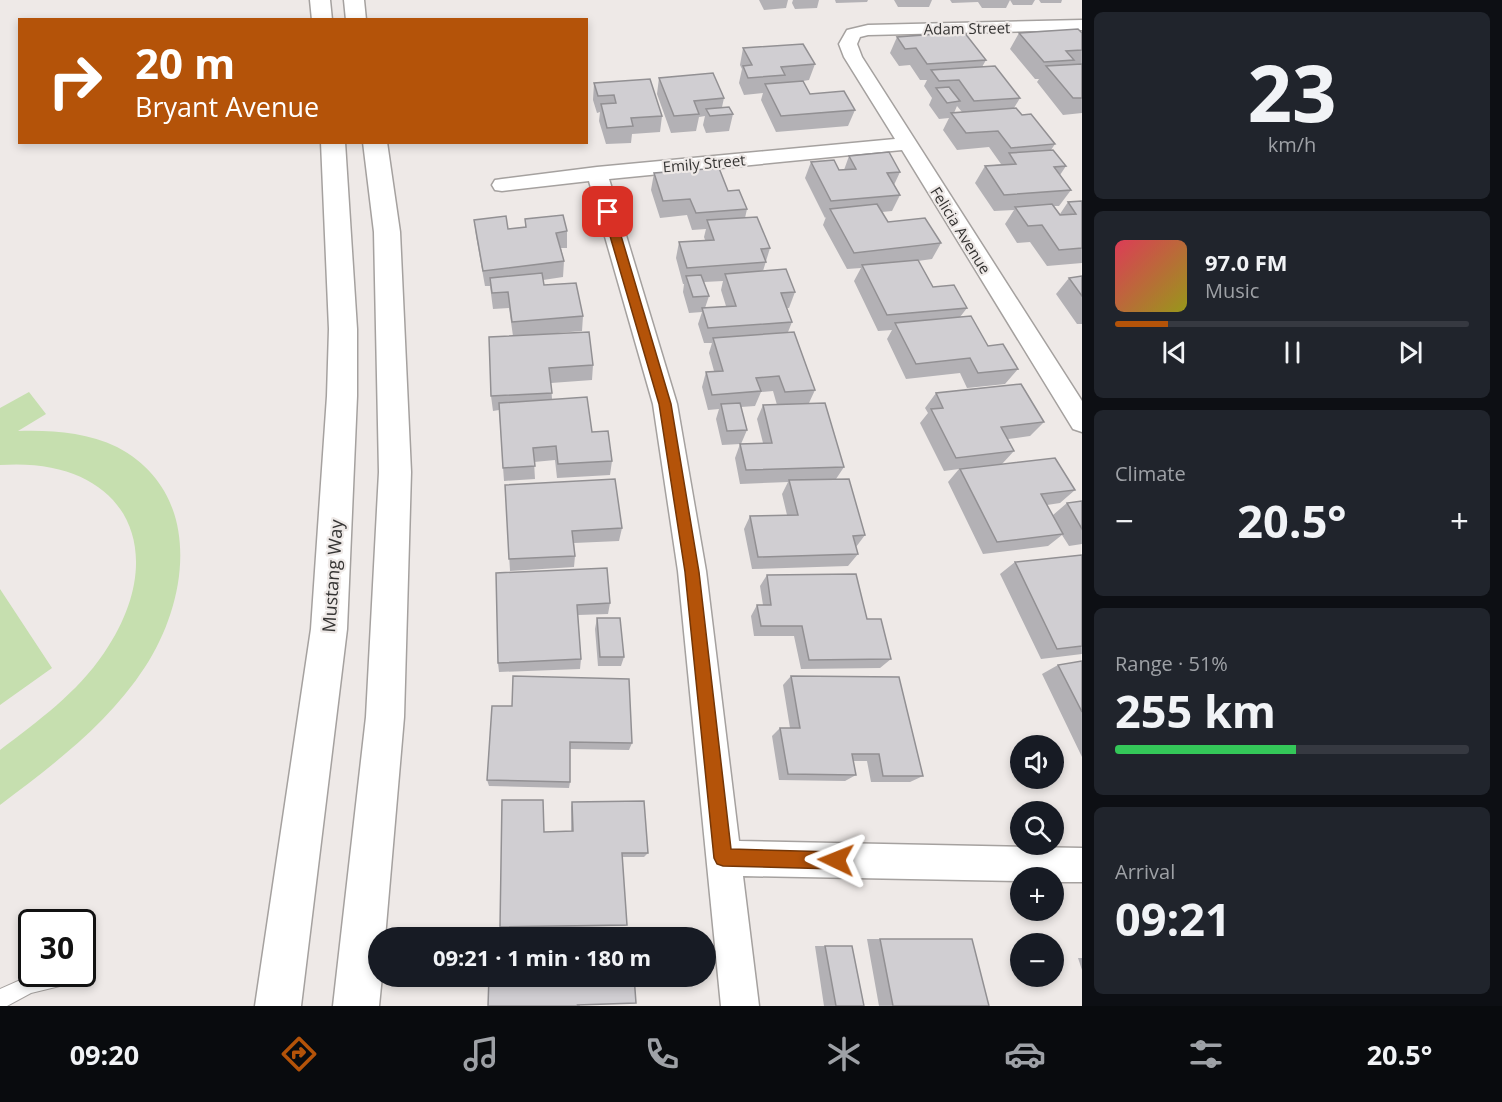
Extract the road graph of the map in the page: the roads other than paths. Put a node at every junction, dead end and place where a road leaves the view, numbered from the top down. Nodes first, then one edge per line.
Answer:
1 (320, 0) edge
2 (354, 0) edge
3 (322, 18) edge
4 (356, 18) edge
5 (1082, 26) edge
6 (853, 34) joint
7 (333, 144) edge
8 (375, 144) edge
9 (907, 144) junction
10 (597, 173) junction
11 (502, 185) dead end
12 (1082, 422) edge
13 (723, 858) junction
14 (1082, 865) edge
15 (23, 987) edge
16 (0, 999) edge
17 (278, 1006) edge
18 (356, 1006) edge
19 (740, 1006) edge

1 - 3 street
2 - 4 street
5 - 6 street, Adam Street
6 - 9 street, Felicia Avenue
7 - 17 street, Mustang Way
8 - 18 street
9 - 10 street, Emily Street
9 - 12 street, Felicia Avenue
10 - 11 street, Emily Street
10 - 13 street
13 - 14 street
13 - 19 street
15 - 16 lane

